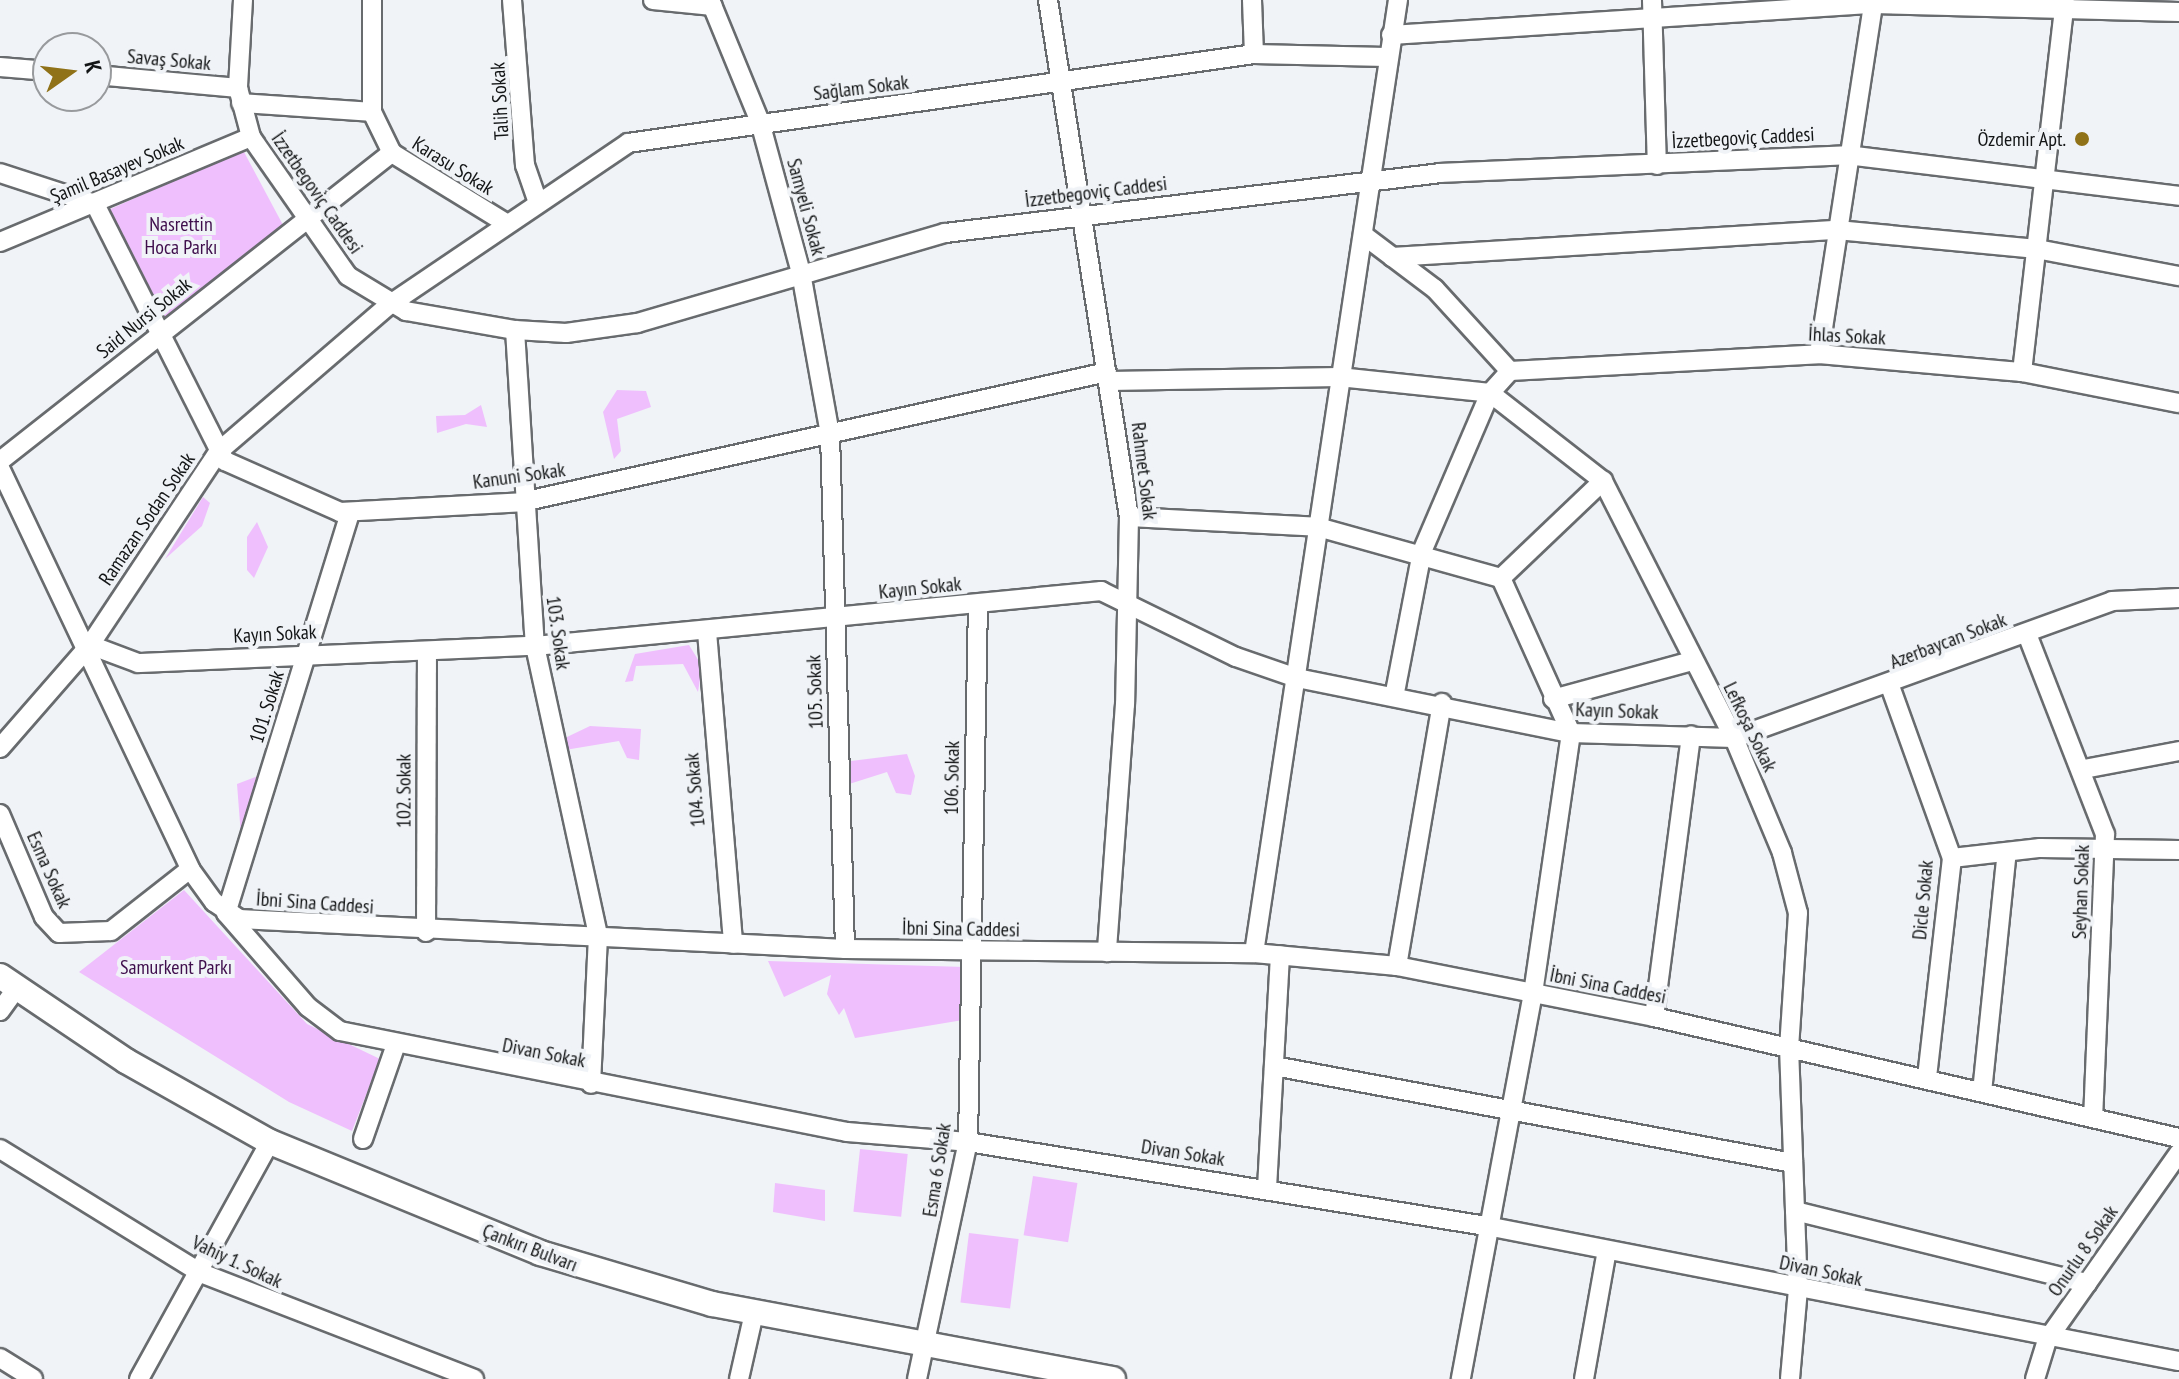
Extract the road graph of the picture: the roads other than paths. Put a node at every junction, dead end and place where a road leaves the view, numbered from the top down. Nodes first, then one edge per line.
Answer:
1 (243, 0) edge
2 (372, 0) edge
3 (512, 0) edge
4 (653, 0) edge
5 (1048, 0) edge
6 (1252, 0) edge
7 (1398, 0) edge
8 (1652, 0) edge
9 (1874, 2) edge
10 (712, 3) edge
11 (2065, 6) edge
12 (2179, 12) edge
13 (1653, 22) junction
14 (1391, 35) junction
15 (1254, 54) junction
16 (1386, 57) junction
17 (0, 67) edge
18 (32, 70) edge
19 (112, 77) edge
20 (1058, 86) junction
21 (240, 96) junction
22 (372, 112) junction
23 (760, 122) junction
24 (251, 137) junction
25 (392, 153) junction
26 (1847, 155) junction
27 (1657, 165) junction
28 (0, 173) edge
29 (2043, 175) junction
30 (1371, 180) junction
31 (2179, 196) edge
32 (537, 199) junction
33 (95, 204) junction
34 (303, 216) junction
35 (1080, 217) junction
36 (504, 222) junction
37 (1837, 230) junction
38 (1366, 237) junction
39 (0, 242) edge
40 (2037, 249) junction
41 (1392, 257) junction
42 (801, 273) junction
43 (2179, 276) edge
44 (389, 305) junction
45 (515, 330) junction
46 (160, 335) junction
47 (1819, 354) junction
48 (1510, 371) junction
49 (2022, 372) junction
50 (1108, 376) junction
51 (1339, 377) junction
52 (1490, 393) junction
53 (2179, 403) edge
54 (830, 434) junction
55 (218, 452) junction
56 (0, 461) edge
57 (0, 468) edge
58 (1603, 481) junction
59 (522, 502) junction
60 (350, 513) junction
61 (1129, 517) junction
62 (1318, 527) junction
63 (1422, 552) junction
64 (1501, 578) junction
65 (2179, 598) edge
66 (1129, 600) junction
67 (978, 604) junction
68 (835, 618) junction
69 (707, 632) junction
70 (2027, 634) junction
71 (90, 645) junction
72 (535, 646) junction
73 (427, 651) junction
74 (307, 653) junction
75 (1692, 661) junction
76 (1297, 678) junction
77 (1890, 686) junction
78 (1395, 692) junction
79 (1553, 699) junction
80 (1442, 703) junction
81 (1571, 733) junction
82 (1691, 735) junction
83 (1734, 738) junction
84 (0, 748) edge
85 (2179, 751) edge
86 (2084, 769) junction
87 (0, 814) edge
88 (2179, 850) edge
89 (2106, 851) junction
90 (2007, 852) junction
91 (1952, 858) junction
92 (190, 869) junction
93 (226, 913) junction
94 (426, 932) junction
95 (598, 936) junction
96 (733, 944) junction
97 (845, 949) junction
98 (972, 952) junction
99 (1107, 952) junction
100 (1254, 953) junction
101 (1280, 955) junction
102 (1397, 966) junction
103 (8, 982) edge
104 (1533, 993) junction
105 (0, 1011) edge
106 (1654, 1017) junction
107 (395, 1047) junction
108 (1789, 1047) junction
109 (1274, 1066) junction
110 (1927, 1079) junction
111 (591, 1084) junction
112 (1982, 1092) junction
113 (1513, 1107) junction
114 (2093, 1118) junction
115 (2179, 1138) edge
116 (363, 1139) dead end
117 (270, 1142) junction
118 (968, 1142) junction
119 (0, 1149) edge
120 (2179, 1153) edge
121 (1793, 1163) junction
122 (1267, 1188) junction
123 (1795, 1211) junction
124 (1492, 1227) junction
125 (1607, 1250) junction
126 (201, 1273) junction
127 (2087, 1283) junction
128 (1798, 1289) junction
129 (754, 1313) junction
130 (2047, 1340) junction
131 (927, 1345) junction
132 (0, 1358) edge
133 (2179, 1361) edge
134 (469, 1378) edge
135 (33, 1379) edge
136 (139, 1379) edge
137 (739, 1379) edge
138 (917, 1379) edge
139 (1113, 1379) edge
140 (1461, 1379) edge
141 (1584, 1379) edge
142 (1790, 1379) edge
143 (2035, 1379) edge

1 - 21 street, İzzetbegoviç Caddesi
2 - 22 street, Karasu Sokak
3 - 32 street, Talih Sokak
4 - 10 street
5 - 20 street, Rahmet Sokak
6 - 15 street
7 - 14 street
8 - 13 street
9 - 11 street
9 - 13 street
9 - 26 street
10 - 23 street, Samyeli Sokak
11 - 12 street
11 - 29 street
13 - 14 street
13 - 27 street
14 - 16 street
15 - 16 street, Sağlam Sokak
15 - 20 street, Sağlam Sokak
16 - 30 street
17 - 18 street
19 - 21 street, Savaş Sokak
20 - 23 street, Sağlam Sokak
20 - 35 street, Rahmet Sokak
21 - 22 street, Savaş Sokak
21 - 24 street, İzzetbegoviç Caddesi
22 - 25 street, Karasu Sokak
23 - 32 street, Sağlam Sokak
23 - 42 street, Samyeli Sokak
24 - 33 street, Şamil Basayev Sokak
24 - 34 street, İzzetbegoviç Caddesi
25 - 34 street, Said Nursi Sokak
25 - 36 street, Karasu Sokak
26 - 27 street, İzzetbegoviç Caddesi
26 - 29 street, İzzetbegoviç Caddesi
26 - 37 street
27 - 30 street, İzzetbegoviç Caddesi
28 - 33 street
29 - 31 street, İzzetbegoviç Caddesi
29 - 40 street
30 - 35 street, İzzetbegoviç Caddesi
30 - 38 street
32 - 36 street, Sağlam Sokak
33 - 39 street, Şamil Basayev Sokak
33 - 46 street, Kanuni Sokak
34 - 44 street, İzzetbegoviç Caddesi
34 - 46 street, Said Nursi Sokak
35 - 42 street, İzzetbegoviç Caddesi
35 - 50 street, Rahmet Sokak
36 - 44 street, Sağlam Sokak
37 - 40 street
37 - 41 street
37 - 47 street
38 - 41 street
38 - 51 street
40 - 43 street
40 - 49 street
41 - 48 street
42 - 45 street, İzzetbegoviç Caddesi
42 - 54 street, Samyeli Sokak
44 - 45 street, İzzetbegoviç Caddesi
44 - 55 street, Ramazan Sodan Sokak
45 - 59 street, 103. Sokak
46 - 55 street, Kanuni Sokak
46 - 56 street, Said Nursi Sokak
47 - 48 street, İhlas Sokak
47 - 49 street, İhlas Sokak
48 - 52 street
49 - 53 street, İhlas Sokak
50 - 51 street, Kanuni Sokak
50 - 54 street, Kanuni Sokak
50 - 61 street, Rahmet Sokak
51 - 52 street, Kanuni Sokak
51 - 62 street
52 - 58 street, Lefkoşa Sokak
52 - 63 street
54 - 59 street, Kanuni Sokak
54 - 68 street, 105. Sokak
55 - 60 street, Kanuni Sokak
55 - 71 street, Ramazan Sodan Sokak
57 - 71 street, İbni Sina Caddesi
58 - 64 street
58 - 75 street, Lefkoşa Sokak
59 - 60 street, Kanuni Sokak
59 - 72 street, 103. Sokak
60 - 74 street, 101. Sokak
61 - 62 street
61 - 66 street, Rahmet Sokak
62 - 63 street
62 - 76 street
63 - 64 street
63 - 78 street
64 - 79 street
65 - 70 street, Azerbaycan Sokak
66 - 67 street, Kayın Sokak
66 - 76 street, Kayın Sokak
66 - 99 street, Rahmet Sokak
67 - 68 street, Kayın Sokak
67 - 98 street, 106. Sokak
68 - 69 street, Kayın Sokak
68 - 97 street, 105. Sokak
69 - 72 street, Kayın Sokak
69 - 96 street, 104. Sokak
70 - 77 street, Azerbaycan Sokak
70 - 86 street, Seyhan Sokak
71 - 74 street, Kayın Sokak
71 - 84 street, Ramazan Sodan Sokak
71 - 92 street, İbni Sina Caddesi
72 - 73 street, Kayın Sokak
72 - 95 street, 103. Sokak
73 - 74 street, Kayın Sokak
73 - 94 street, 102. Sokak
74 - 93 street, 101. Sokak
75 - 79 street
75 - 83 street, Lefkoşa Sokak
76 - 78 street, Kayın Sokak
76 - 100 street
77 - 83 street, Azerbaycan Sokak
77 - 91 street, Dicle Sokak
78 - 80 street, Kayın Sokak
79 - 81 street
80 - 81 street, Kayın Sokak
80 - 102 street
81 - 82 street, Kayın Sokak
81 - 104 street
82 - 83 street, Kayın Sokak
82 - 106 street
83 - 108 street, Lefkoşa Sokak
85 - 86 street
86 - 89 street, Seyhan Sokak
87 - 92 street, Esma Sokak
88 - 89 street
89 - 90 street
89 - 114 street, Seyhan Sokak
90 - 91 street
90 - 112 street
91 - 110 street, Dicle Sokak
92 - 93 street, İbni Sina Caddesi
93 - 94 street, İbni Sina Caddesi
93 - 107 street, Divan Sokak
94 - 95 street, İbni Sina Caddesi
95 - 96 street, İbni Sina Caddesi
95 - 111 street, 103. Sokak
96 - 97 street, İbni Sina Caddesi
97 - 98 street, İbni Sina Caddesi
98 - 99 street, İbni Sina Caddesi
98 - 118 street, Esma 6 Sokak
99 - 100 street, İbni Sina Caddesi
100 - 101 street, İbni Sina Caddesi
101 - 102 street, İbni Sina Caddesi
101 - 109 street
102 - 104 street, İbni Sina Caddesi
103 - 105 street
103 - 117 main road, Çankırı Bulvarı
104 - 106 street, İbni Sina Caddesi
104 - 113 street
106 - 108 street, İbni Sina Caddesi
107 - 111 street, Divan Sokak
107 - 116 street
108 - 110 street, İbni Sina Caddesi
108 - 121 street, Lefkoşa Sokak
109 - 113 street
109 - 122 street
110 - 112 street, İbni Sina Caddesi
111 - 118 street, Divan Sokak
112 - 114 street, İbni Sina Caddesi
113 - 121 street
113 - 124 street
114 - 115 street, İbni Sina Caddesi
117 - 126 street
117 - 129 main road, Çankırı Bulvarı
118 - 122 street, Divan Sokak
118 - 131 street, Esma 6 Sokak
119 - 126 street, Vahiy 1. Sokak
120 - 127 street, Onurlu 8 Sokak
121 - 123 street, Lefkoşa Sokak
122 - 124 street, Divan Sokak
123 - 127 street
123 - 128 street, Lefkoşa Sokak
124 - 125 street, Divan Sokak
124 - 140 street
125 - 128 street, Divan Sokak
125 - 141 street
126 - 134 street, Vahiy 1. Sokak
126 - 136 street
127 - 130 street, Onurlu 8 Sokak
128 - 130 street, Divan Sokak
128 - 142 street, Lefkoşa Sokak
129 - 131 main road, Çankırı Bulvarı
129 - 137 street
130 - 133 street, Divan Sokak
130 - 143 street, Onurlu 8 Sokak
131 - 138 street, Esma 6 Sokak
131 - 139 main road, Çankırı Bulvarı
132 - 135 street

